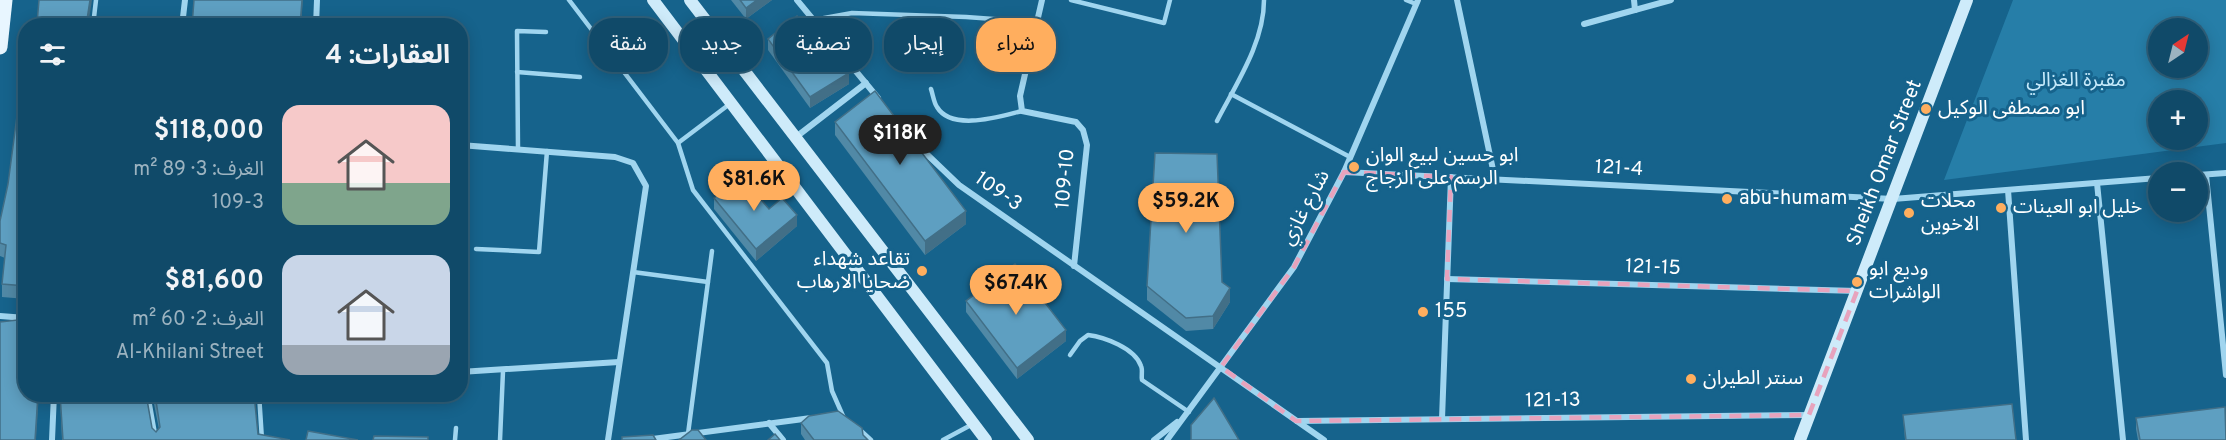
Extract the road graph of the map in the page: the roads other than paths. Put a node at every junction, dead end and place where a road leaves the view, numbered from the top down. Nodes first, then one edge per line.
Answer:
1 (5, 0) edge
2 (96, 0) edge
3 (185, 0) edge
4 (317, 0) edge
5 (569, 0) edge
6 (653, 0) edge
7 (690, 0) edge
8 (797, 0) edge
9 (1042, 0) edge
10 (1071, 0) edge
11 (1170, 0) edge
12 (1264, 0) edge
13 (1406, 0) edge
14 (1457, 0) edge
15 (1634, 0) edge
16 (1671, 0) edge
17 (1966, 0) edge
18 (1417, 2) edge
19 (1635, 10) junction
20 (94, 18) edge
21 (183, 18) edge
22 (316, 18) edge
23 (811, 18) edge
24 (826, 18) edge
25 (980, 18) edge
26 (1038, 18) edge
27 (1584, 24) dead end
28 (546, 32) dead end
29 (0, 47) edge
30 (517, 72) junction
31 (857, 72) edge
32 (1026, 72) edge
33 (580, 77) dead end
34 (866, 83) junction
35 (931, 89) dead end
36 (1231, 94) junction
37 (880, 101) edge
38 (731, 103) junction
39 (1022, 111) junction
40 (1216, 121) dead end
41 (902, 129) edge
42 (796, 137) junction
43 (678, 143) junction
44 (468, 146) edge
45 (518, 149) junction
46 (547, 152) junction
47 (1350, 157) junction
48 (1344, 172) junction
49 (2226, 173) edge
50 (2208, 175) edge
51 (1451, 177) junction
52 (1495, 179) junction
53 (2148, 179) edge
54 (2097, 183) junction
55 (2008, 190) junction
56 (1893, 199) junction
57 (2208, 204) edge
58 (476, 249) dead end
59 (712, 251) dead end
60 (1074, 266) junction
61 (633, 272) junction
62 (1447, 279) junction
63 (708, 282) junction
64 (1857, 291) junction
65 (0, 316) edge
66 (18, 317) edge
67 (1070, 355) dead end
68 (619, 362) junction
69 (1221, 367) junction
70 (503, 371) junction
71 (468, 372) edge
72 (2226, 375) edge
73 (54, 402) edge
74 (149, 402) edge
75 (260, 402) edge
76 (1189, 412) junction
77 (841, 415) junction
78 (1809, 415) junction
79 (831, 416) edge
80 (820, 417) edge
81 (1442, 419) junction
82 (1296, 421) junction
83 (769, 423) junction
84 (974, 423) junction
85 (456, 428) dead end
86 (688, 434) junction
87 (52, 440) edge
88 (156, 440) edge
89 (262, 440) edge
90 (455, 440) edge
91 (500, 440) edge
92 (608, 440) edge
93 (649, 440) edge
94 (783, 440) edge
95 (872, 440) edge
96 (943, 440) edge
97 (986, 440) edge
98 (1028, 440) edge
99 (1154, 440) edge
100 (1167, 440) edge
101 (1324, 440) edge
102 (1800, 440) edge
103 (2026, 440) edge
104 (2123, 440) edge

1 - 29 main road
2 - 20 lane
3 - 21 street
4 - 22 street
5 - 43 lane
6 - 38 main road
7 - 42 main road
8 - 23 street
9 - 26 street
10 - 11 lane
12 - 36 lane
13 - 18 lane
14 - 52 street
15 - 19 street
16 - 19 street
17 - 56 main road, Sheikh Omar Street
18 - 47 street, شارع غازي
19 - 27 street
24 - 25 lane
28 - 30 lane
30 - 33 lane
30 - 45 lane
31 - 34 street
32 - 39 street
34 - 37 street
34 - 42 street
35 - 39 lane
36 - 40 lane
36 - 47 lane
38 - 43 lane
38 - 84 main road
39 - 60 street, 109-10
41 - 60 street, 109-3
42 - 98 main road
43 - 77 lane
44 - 45 street
45 - 46 street
46 - 58 lane
46 - 61 street
47 - 48 street, شارع غازي
48 - 51 street, 121-4
48 - 69 street, شارع غازي
49 - 50 street
51 - 52 street, 121-4
51 - 62 street
52 - 56 street, 121-4
53 - 54 street, 121-4
54 - 55 street, 121-4
54 - 104 street
55 - 56 street, 121-4
55 - 103 street
56 - 64 main road, Sheikh Omar Street
57 - 72 street
59 - 63 lane
60 - 69 street, 109-3
61 - 63 lane
61 - 68 street
62 - 64 street, 121-15
62 - 81 street
63 - 86 lane
64 - 78 main road, Sheikh Omar Street
65 - 66 street
67 - 76 lane
68 - 70 street
68 - 92 street
69 - 76 street, شارع غازي
69 - 82 street, 109-3
70 - 71 street
70 - 91 lane
73 - 87 street
74 - 88 lane
75 - 89 lane
76 - 99 street, شارع غازي
76 - 100 street, شارع غازي
77 - 79 street
77 - 95 lane
78 - 81 street, 121-13
78 - 102 main road, Sheikh Omar Street
80 - 83 street
81 - 82 street, 121-13
82 - 101 street, 109-3
83 - 86 street
83 - 94 street
84 - 96 lane
84 - 97 main road
85 - 90 lane
86 - 93 street

